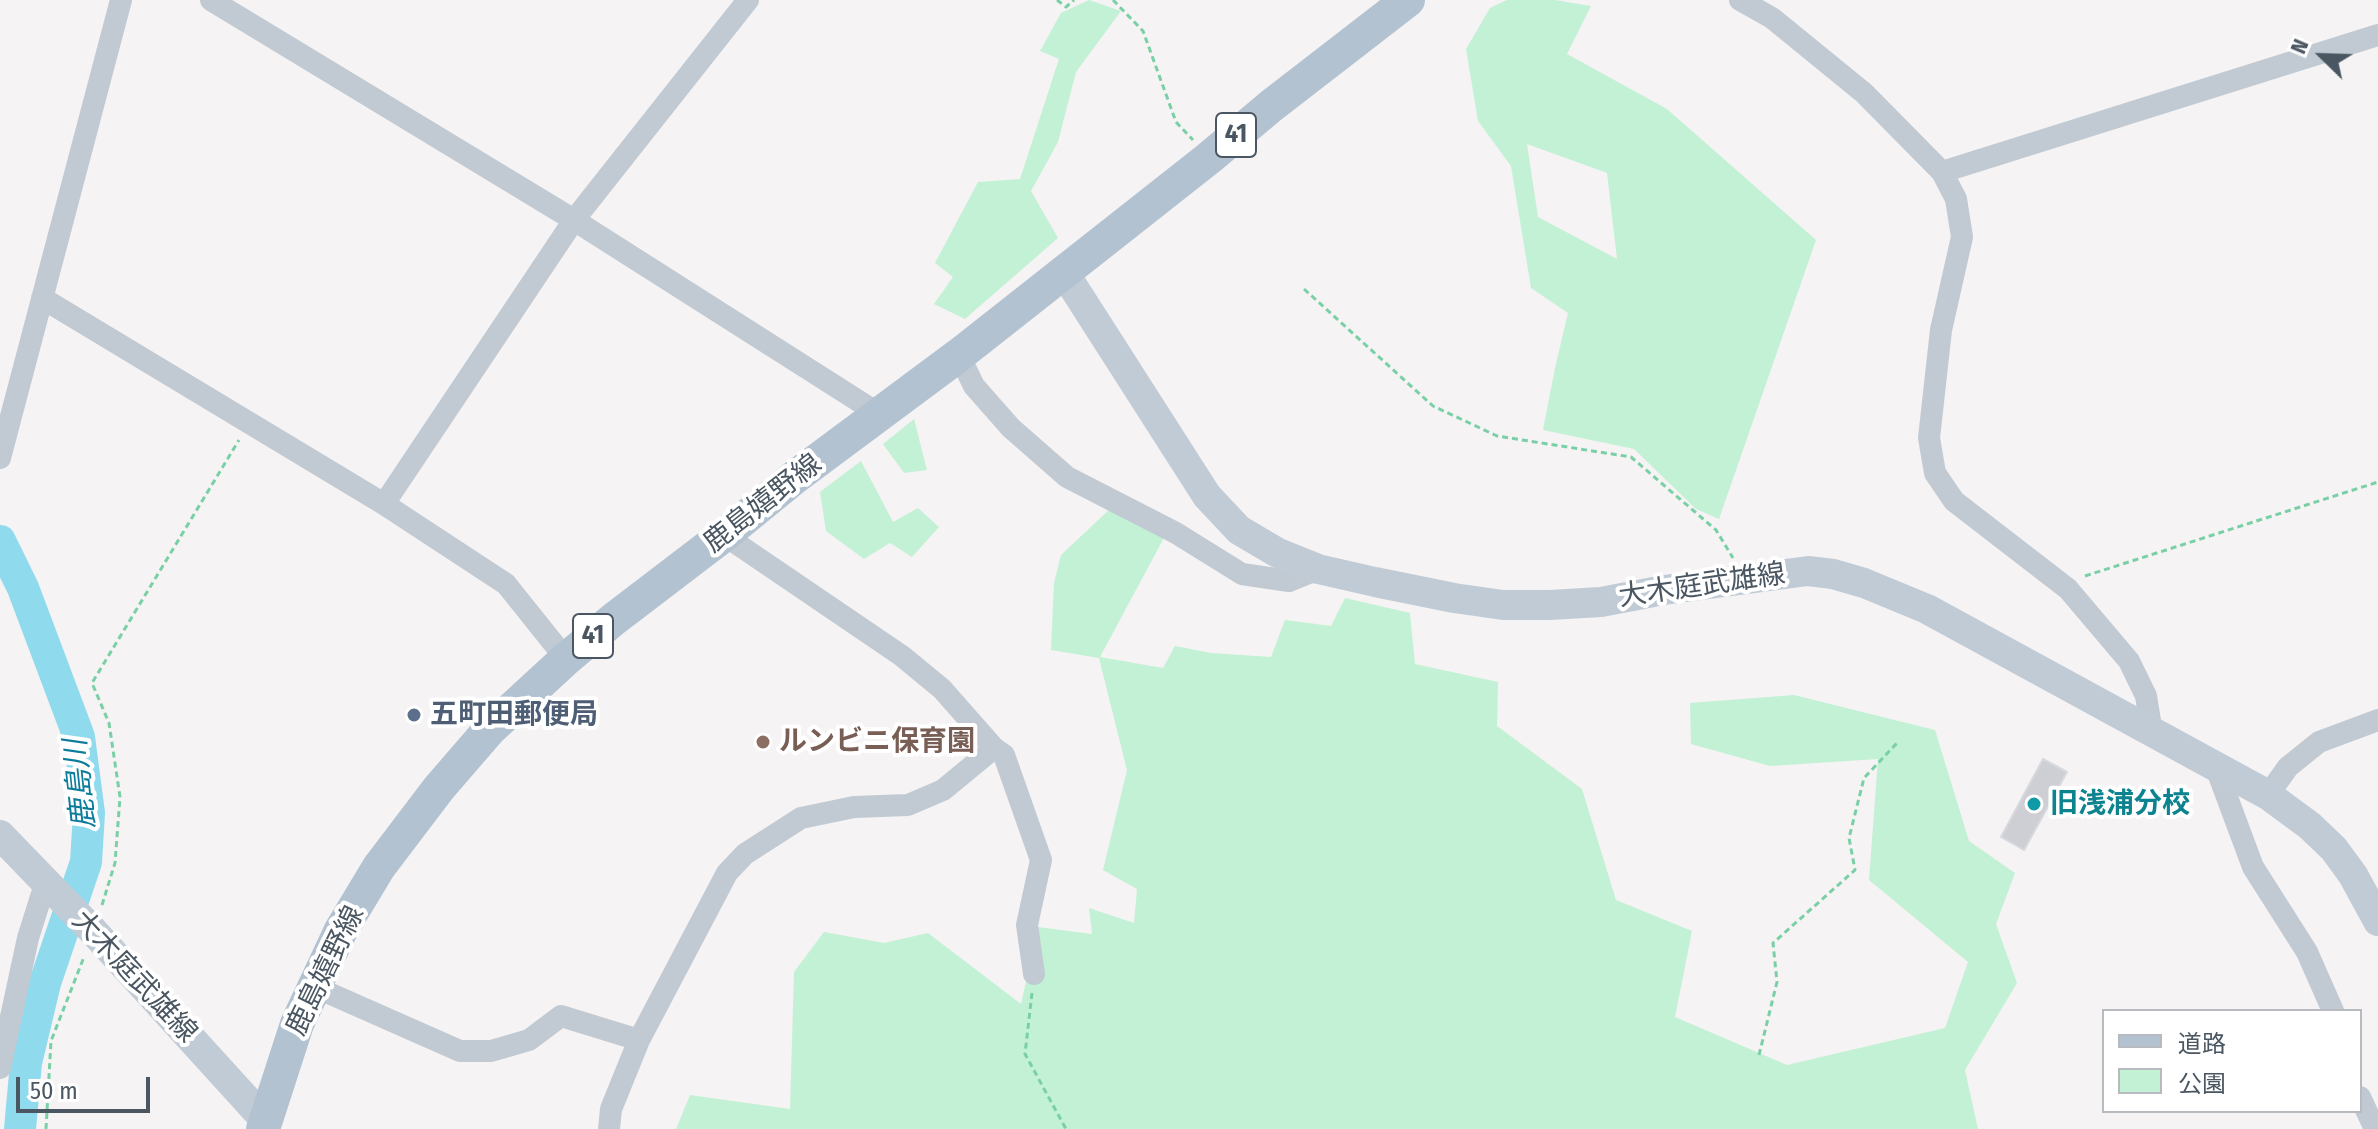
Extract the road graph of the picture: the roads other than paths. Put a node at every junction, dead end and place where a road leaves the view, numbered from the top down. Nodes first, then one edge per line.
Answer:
1 (121, 0) edge
2 (211, 0) edge
3 (748, 0) edge
4 (1408, 0) edge
5 (1740, 0) edge
6 (2378, 35) edge
7 (1942, 172) junction
8 (574, 220) junction
9 (1063, 271) junction
10 (42, 298) junction
11 (959, 355) junction
12 (879, 414) junction
13 (0, 458) edge
14 (384, 504) junction
15 (724, 535) junction
16 (1318, 569) junction
17 (566, 659) junction
18 (2378, 720) edge
19 (2152, 733) junction
20 (994, 748) junction
21 (2215, 765) junction
22 (2268, 795) junction
23 (0, 835) edge
24 (46, 881) junction
25 (2378, 921) edge
26 (1034, 974) road end
27 (315, 987) junction
28 (2332, 1009) edge
29 (639, 1040) junction
30 (0, 1068) edge
31 (2362, 1101) edge
32 (265, 1125) edge
33 (609, 1129) edge
34 (2375, 1129) edge

1 - 10 street
2 - 8 street
3 - 8 street
4 - 9 main road, 鹿島嬉野線 / 41
5 - 7 street
6 - 7 street
7 - 19 street
8 - 12 street
8 - 14 street
9 - 11 main road, 鹿島嬉野線 / 41
9 - 16 main road, 大木庭武雄線
10 - 13 street
10 - 14 street
11 - 12 main road, 鹿島嬉野線 / 41
11 - 16 street
12 - 15 main road, 鹿島嬉野線 / 41
14 - 17 street
15 - 17 main road, 鹿島嬉野線 / 41
15 - 20 street
16 - 19 main road, 大木庭武雄線
17 - 27 main road, 鹿島嬉野線 / 41
18 - 22 street
19 - 21 main road, 大木庭武雄線
20 - 26 street
20 - 29 street
21 - 22 main road, 大木庭武雄線
21 - 28 street
22 - 25 main road, 大木庭武雄線
23 - 24 main road, 大木庭武雄線
24 - 30 street
24 - 32 main road, 大木庭武雄線
27 - 29 street
27 - 32 main road, 鹿島嬉野線 / 41
29 - 33 street
31 - 34 street

